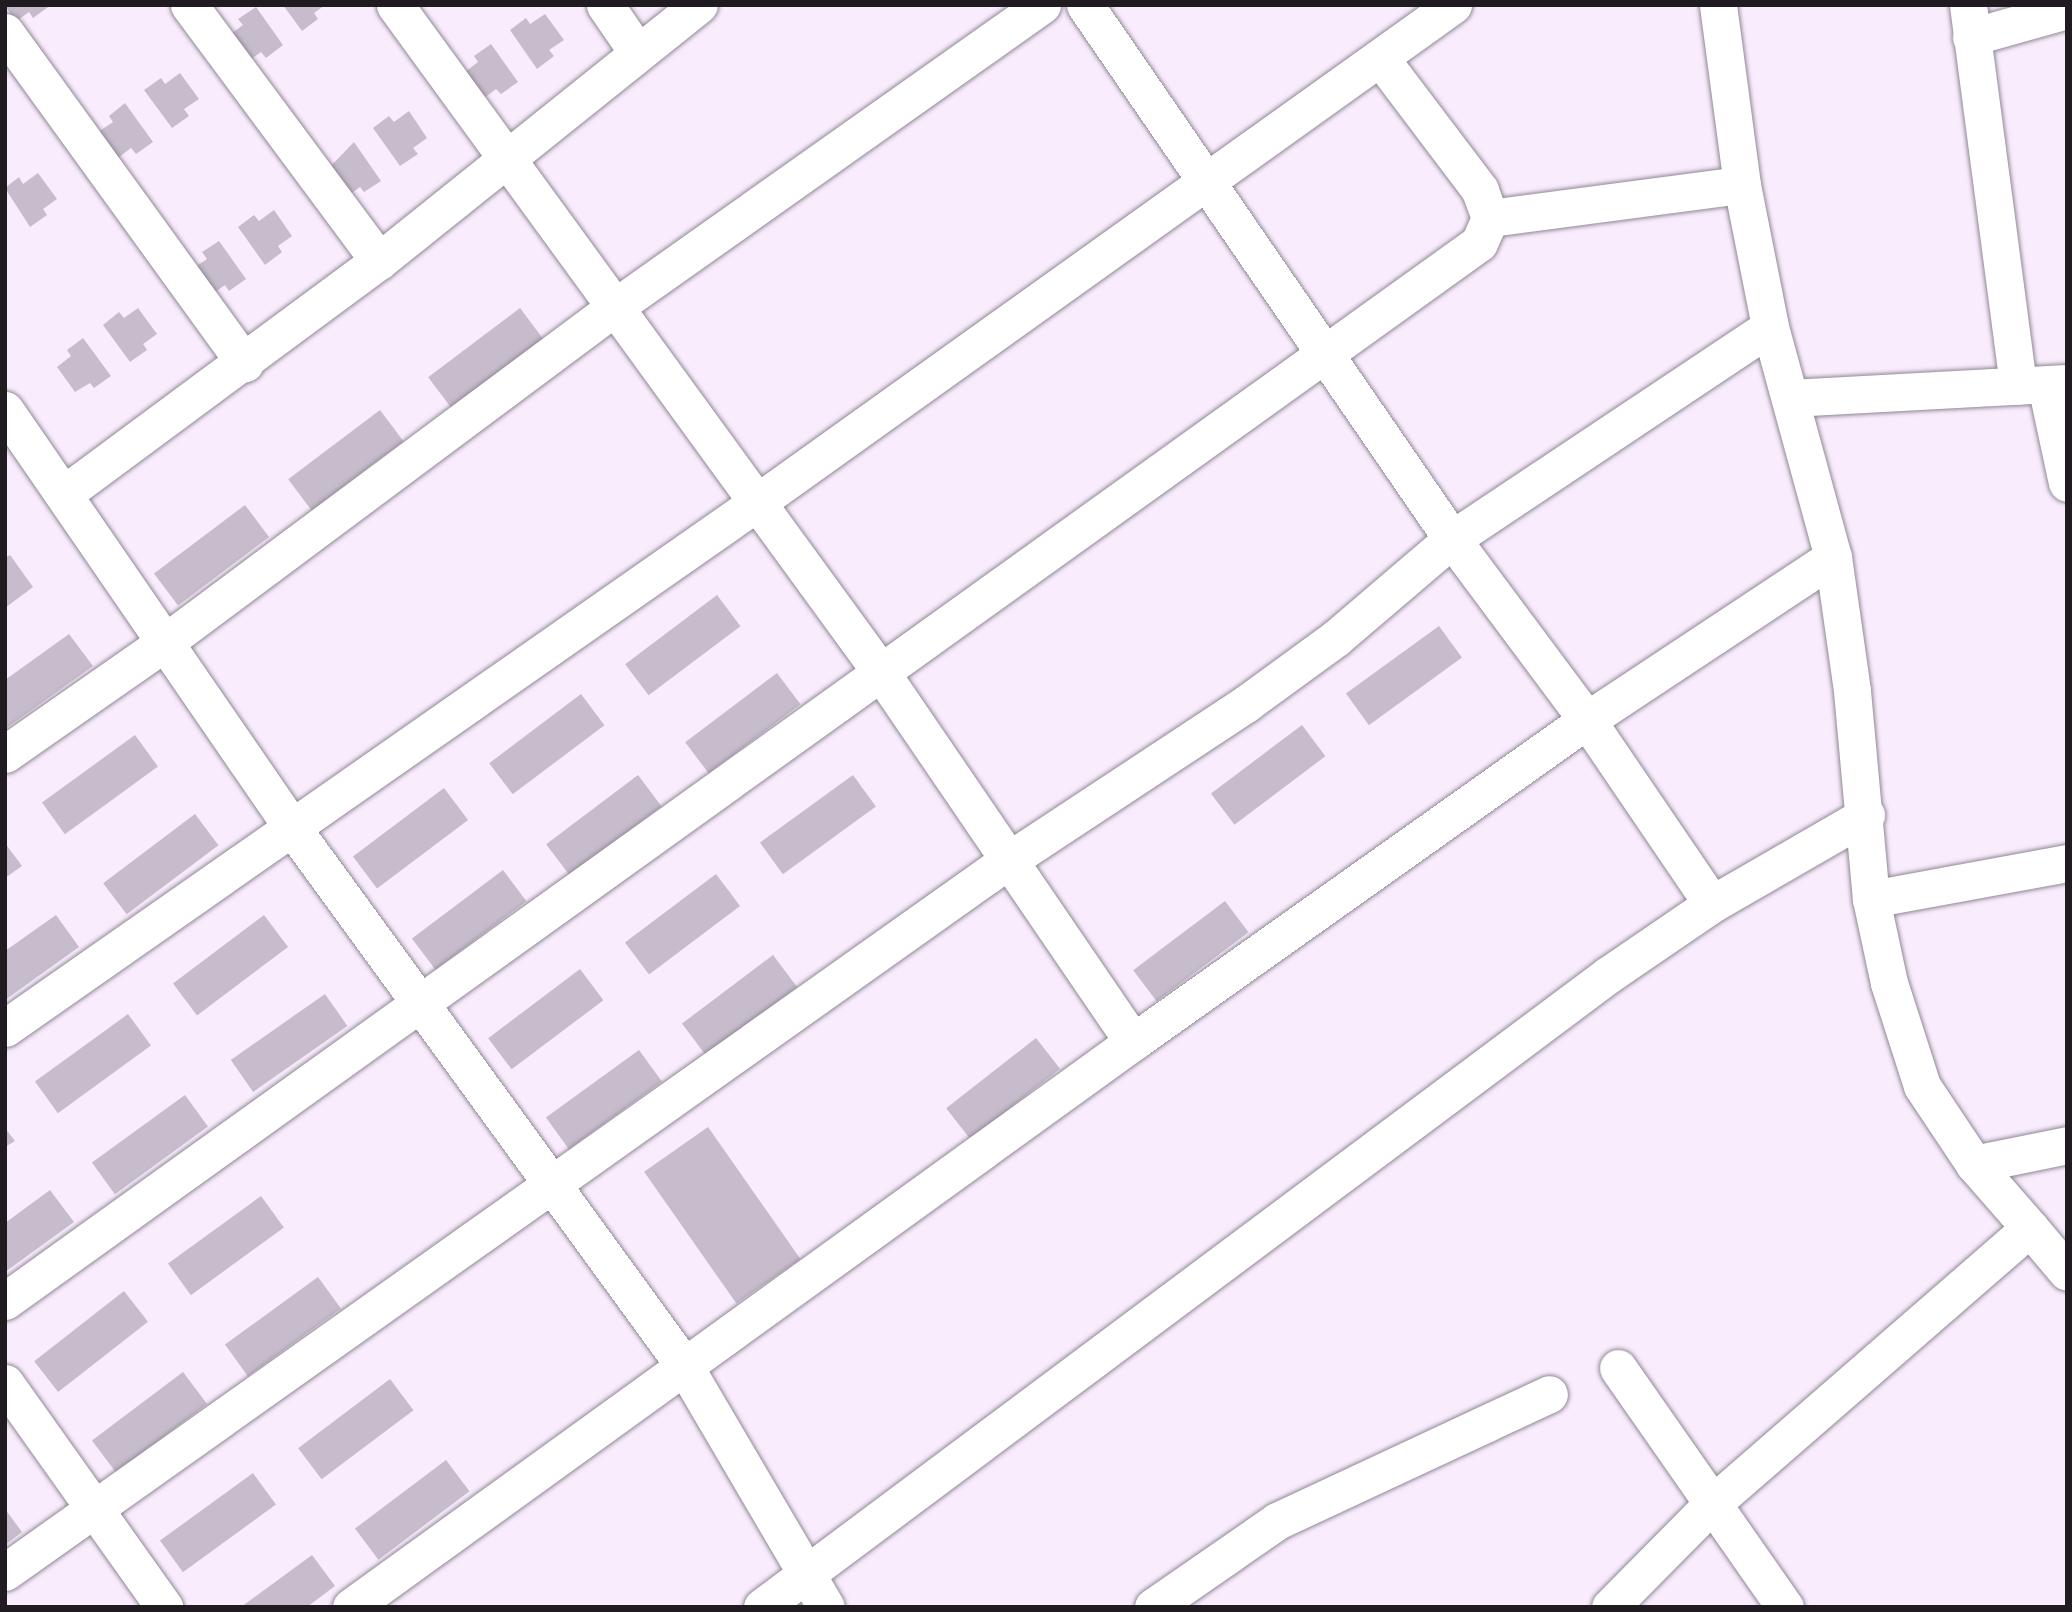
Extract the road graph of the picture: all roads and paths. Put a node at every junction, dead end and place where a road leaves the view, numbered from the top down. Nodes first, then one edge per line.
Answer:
1 (189, 5) edge
2 (395, 5) edge
3 (605, 5) edge
4 (699, 5) edge
5 (1042, 5) edge
6 (1085, 5) edge
7 (1453, 5) edge
8 (1718, 5) edge
9 (2067, 9) edge
10 (1969, 21) edge
11 (5, 32) edge
12 (639, 53) junction
13 (1380, 58) junction
14 (505, 158) junction
15 (1206, 179) junction
16 (1742, 185) junction
17 (1490, 218) junction
18 (379, 261) junction
19 (615, 307) junction
20 (1770, 327) junction
21 (1326, 356) junction
22 (245, 363) junction
23 (2043, 385) edge
24 (1790, 398) junction
25 (5, 410) edge
26 (18, 456) edge
27 (2067, 483) edge
28 (65, 493) junction
29 (758, 501) junction
30 (1452, 539) junction
31 (1833, 556) junction
32 (164, 643) junction
33 (880, 671) junction
34 (1587, 720) junction
35 (5, 754) edge
36 (1866, 815) junction
37 (291, 826) junction
38 (1006, 862) junction
39 (2067, 863) edge
40 (1871, 899) junction
41 (1712, 904) junction
42 (420, 1002) junction
43 (5, 1028) edge
44 (1133, 1042) junction
45 (2067, 1145) edge
46 (1974, 1164) junction
47 (552, 1186) junction
48 (2030, 1228) junction
49 (2067, 1272) edge
50 (5, 1301) edge
51 (685, 1367) junction
52 (1618, 1368) dead end
53 (5, 1383) edge
54 (1549, 1394) dead end
55 (1712, 1505) junction
56 (92, 1508) junction
57 (5, 1572) edge
58 (816, 1592) edge
59 (164, 1607) edge
60 (351, 1607) edge
61 (762, 1607) edge
62 (1153, 1607) edge
63 (1610, 1607) edge
64 (1785, 1607) edge

1 - 18 street
2 - 14 street
3 - 12 street
4 - 12 street
5 - 19 street
6 - 15 street
7 - 13 street
8 - 16 street
9 - 10 street
10 - 23 street
11 - 22 street
12 - 14 street
13 - 15 street
13 - 17 street
14 - 18 street
14 - 19 street
15 - 21 street
15 - 29 street
16 - 17 street
16 - 20 street
17 - 21 street
18 - 22 street
19 - 29 street
19 - 32 street
20 - 24 street
20 - 30 street
21 - 30 street
21 - 33 street
22 - 28 street
23 - 24 street
23 - 27 street
24 - 31 street
25 - 26 street
26 - 28 street
28 - 32 street
29 - 33 street
29 - 37 street
30 - 34 street
30 - 38 street
31 - 34 street
31 - 36 street
32 - 35 street
32 - 37 street
33 - 38 street
33 - 42 street
34 - 41 street
34 - 44 street
36 - 40 street
36 - 41 street
37 - 42 street
37 - 43 street
38 - 44 street
38 - 47 street
39 - 40 street
40 - 46 street
41 - 58 street
42 - 47 street
42 - 50 street
44 - 51 street
45 - 46 street
46 - 48 street
47 - 51 street
47 - 56 street
48 - 49 street
48 - 55 street
51 - 58 street
51 - 60 street
52 - 55 street
53 - 56 street
54 - 62 street
55 - 63 street
55 - 64 street
56 - 57 street
56 - 59 street
58 - 61 street

